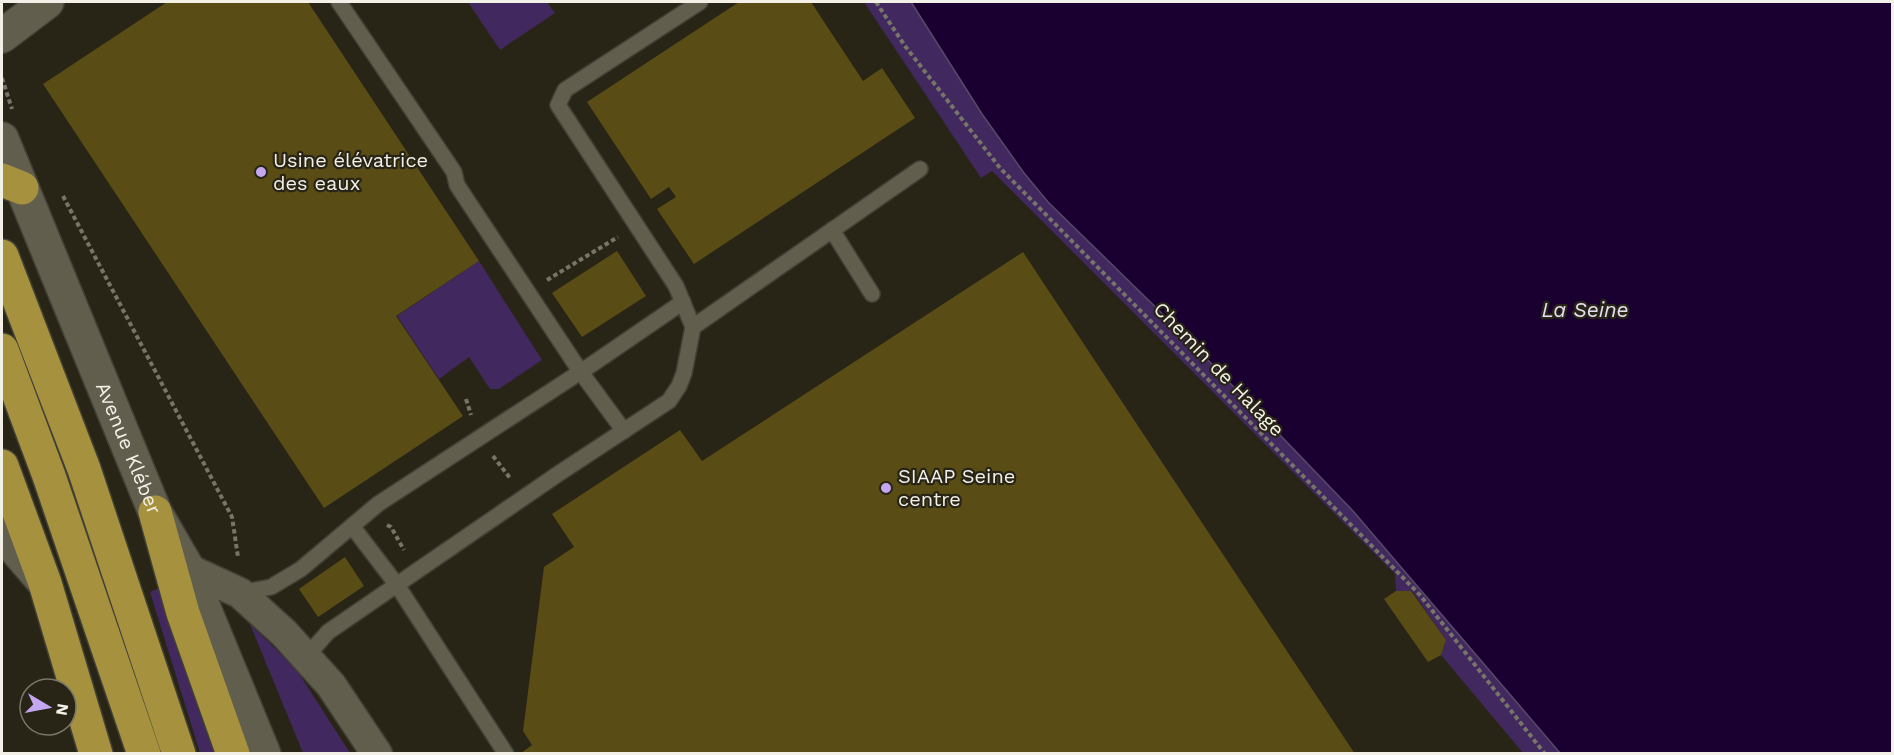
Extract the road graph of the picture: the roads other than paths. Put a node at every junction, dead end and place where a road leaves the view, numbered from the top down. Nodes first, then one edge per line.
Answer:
1 (47, 2) edge
2 (339, 2) edge
3 (700, 2) edge
4 (2, 36) edge
5 (7, 126) edge
6 (920, 169) dead end
7 (12, 184) edge
8 (832, 230) junction
9 (2, 256) edge
10 (872, 294) dead end
11 (682, 302) junction
12 (693, 327) junction
13 (2, 350) edge
14 (580, 371) junction
15 (624, 430) junction
16 (2, 466) edge
17 (155, 512) junction
18 (352, 526) junction
19 (2, 528) edge
20 (188, 569) junction
21 (45, 583) junction
22 (397, 585) junction
23 (240, 593) junction
24 (306, 657) junction
25 (96, 753) edge
26 (144, 753) edge
27 (179, 753) edge
28 (233, 753) edge
29 (264, 753) edge
30 (377, 753) edge
31 (506, 753) edge

1 - 4 street
2 - 14 lane
3 - 11 lane
5 - 7 street, Avenue Kléber
6 - 8 lane
7 - 17 street, Avenue Kléber
8 - 10 lane
8 - 12 lane
9 - 27 highway
11 - 12 lane
11 - 14 lane
12 - 15 lane
13 - 26 highway
14 - 15 lane
14 - 18 lane
15 - 22 lane
16 - 21 highway
17 - 20 street, Avenue Kléber
17 - 28 highway
18 - 22 lane
18 - 23 lane
19 - 21 street
20 - 23 street
20 - 29 street, Avenue Kléber
21 - 25 highway
22 - 24 lane
22 - 31 lane
23 - 24 street
24 - 30 street

